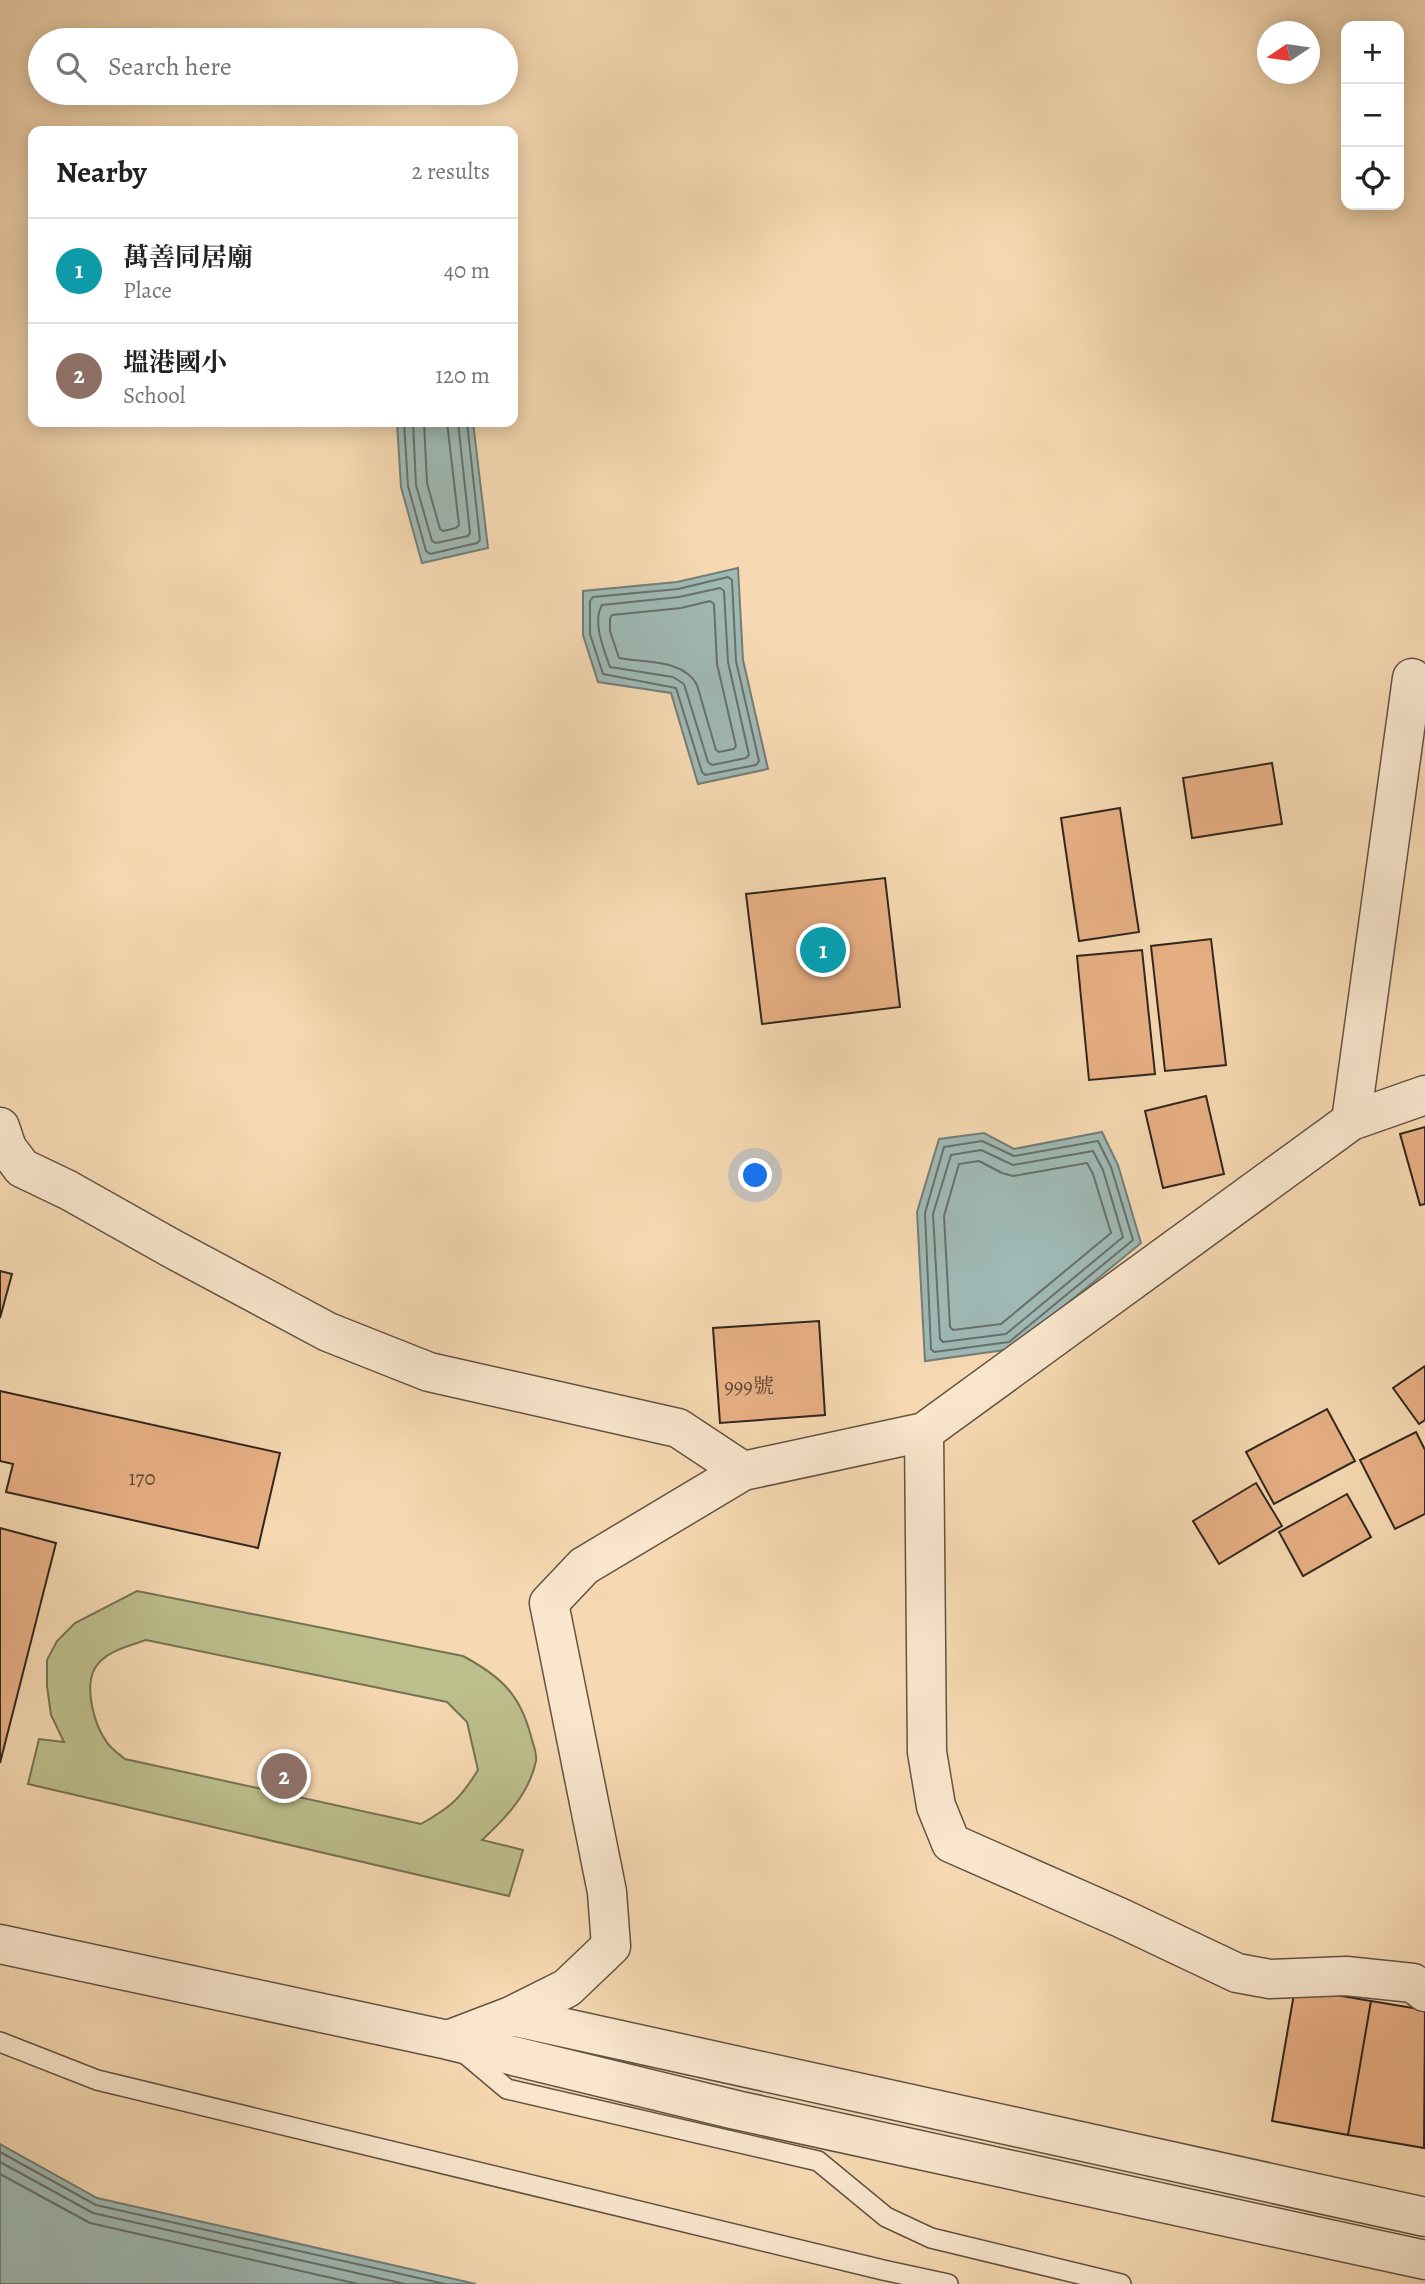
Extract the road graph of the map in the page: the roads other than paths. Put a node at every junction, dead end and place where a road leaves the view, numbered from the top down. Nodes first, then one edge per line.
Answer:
1 (1418, 676) edge
2 (1425, 1095) edge
3 (1351, 1121) junction
4 (0, 1127) edge
5 (924, 1432) junction
6 (743, 1471) junction
7 (0, 1944) edge
8 (1425, 1992) edge
9 (511, 2016) junction
10 (449, 2040) junction
11 (0, 2042) edge
12 (1425, 2217) edge
13 (1425, 2260) edge
14 (948, 2284) edge
15 (1121, 2284) edge

1 - 3 street
2 - 3 street
3 - 5 street
4 - 6 street
5 - 6 street
5 - 8 street
6 - 9 street
7 - 10 street
9 - 10 street
9 - 12 street
10 - 13 street
10 - 15 lane
11 - 14 lane

